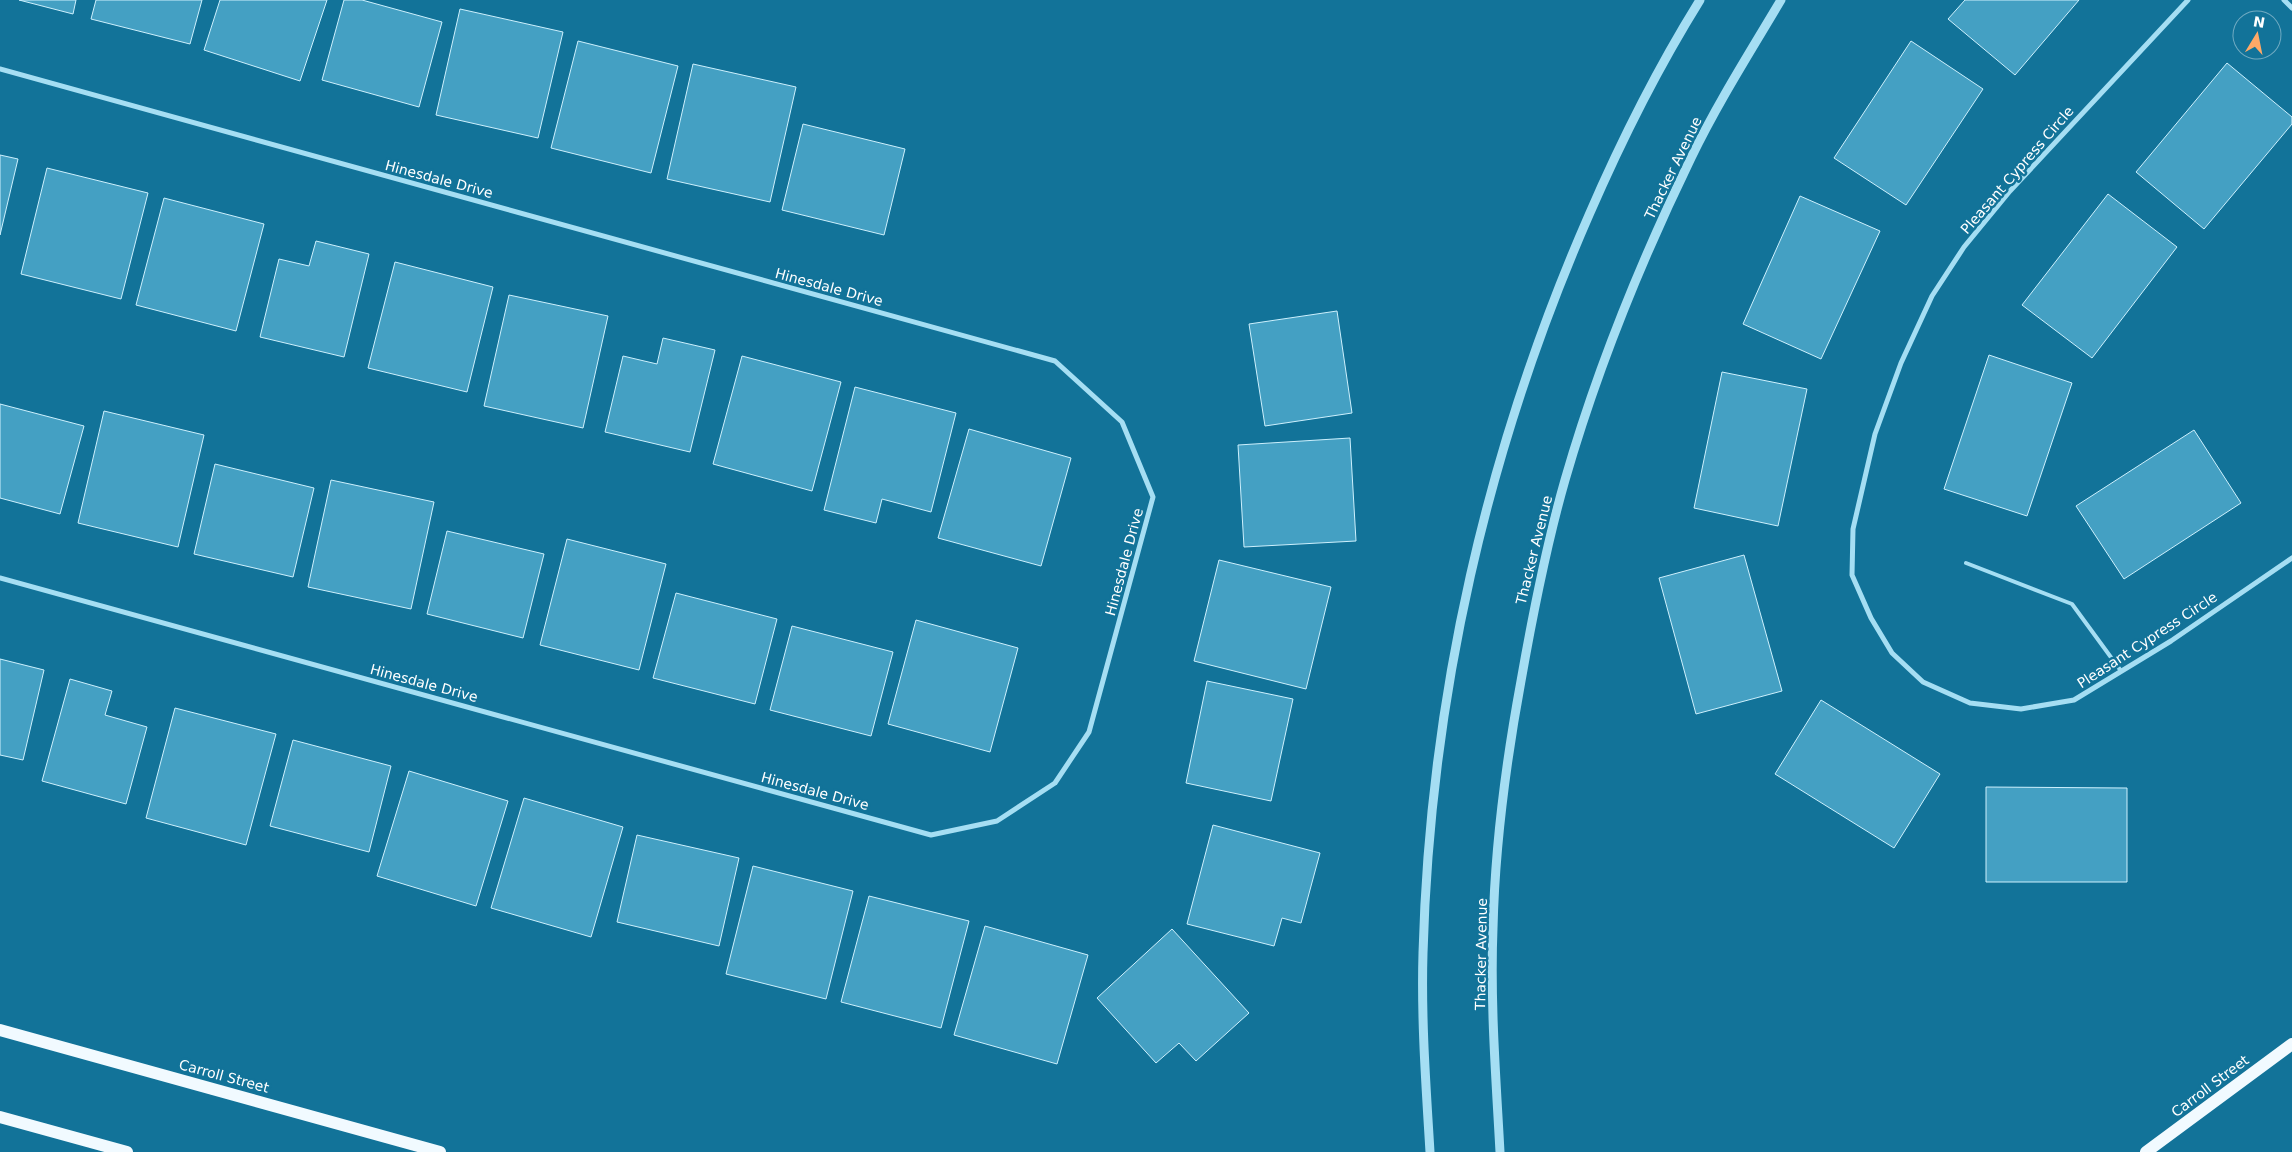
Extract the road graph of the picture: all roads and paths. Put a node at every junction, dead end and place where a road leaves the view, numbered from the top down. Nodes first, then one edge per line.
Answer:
1 (1700, 0) edge
2 (1781, 0) edge
3 (2188, 0) edge
4 (2284, 0) edge
5 (2292, 8) edge
6 (0, 69) edge
7 (2292, 558) edge
8 (1966, 563) dead end
9 (0, 578) edge
10 (2121, 671) junction
11 (0, 1030) edge
12 (2292, 1044) edge
13 (0, 1117) edge
14 (127, 1152) edge
15 (440, 1152) edge
16 (1430, 1152) edge
17 (1500, 1152) edge
18 (2146, 1152) edge

1 - 16 street
2 - 17 street, Thacker Avenue
3 - 10 street, Pleasant Cypress Circle
4 - 5 street
6 - 9 street, Hinesdale Drive
7 - 10 street, Pleasant Cypress Circle
8 - 10 lane
11 - 15 main road, Carroll Street
12 - 18 main road, Carroll Street
13 - 14 main road

